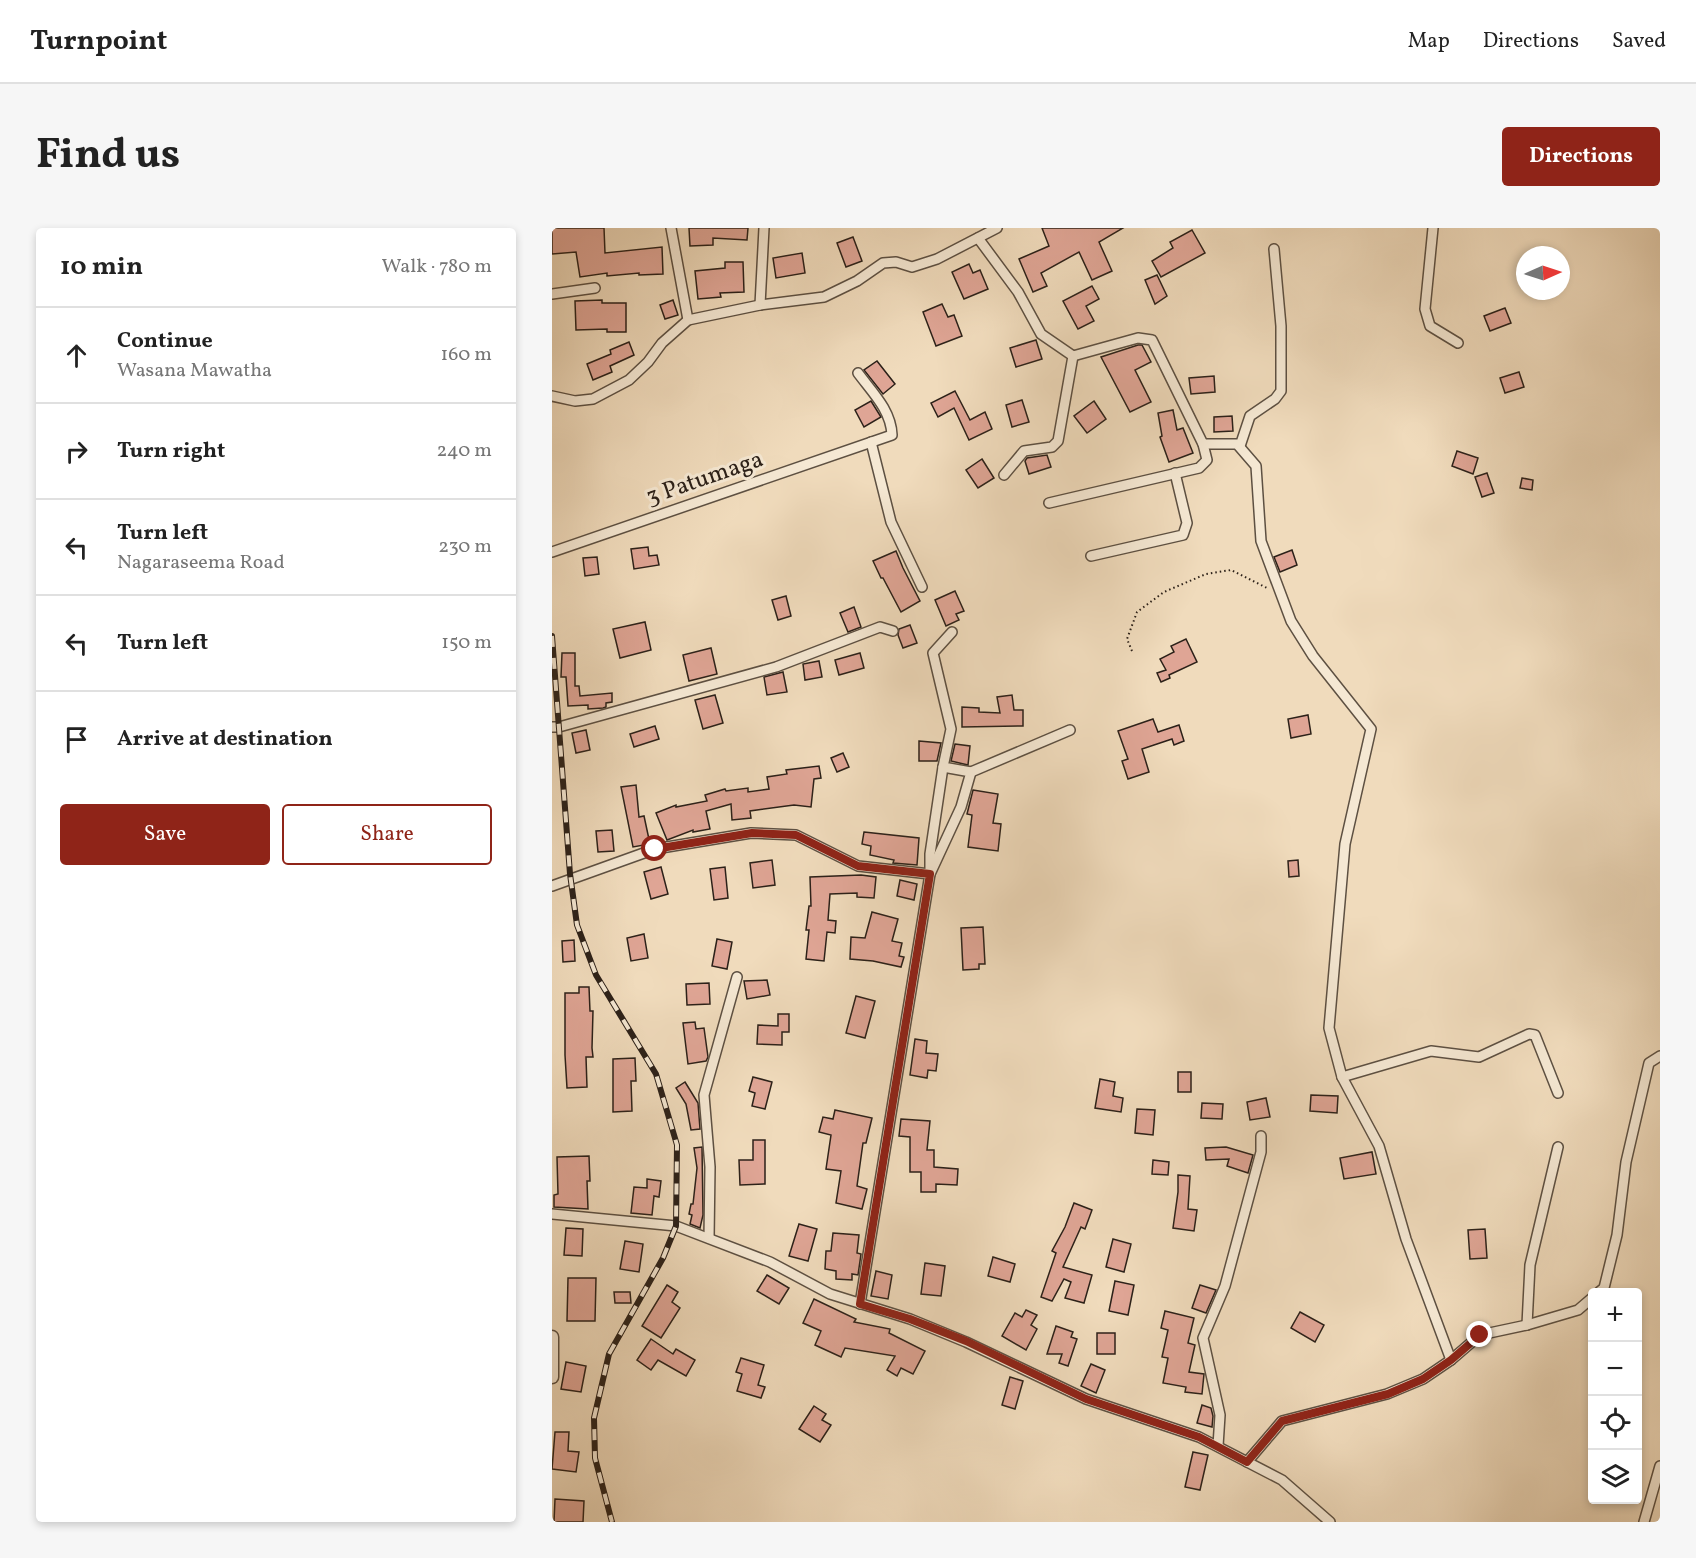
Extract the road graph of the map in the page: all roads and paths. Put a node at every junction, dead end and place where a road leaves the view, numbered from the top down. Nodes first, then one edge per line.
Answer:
1 (671, 228) edge
2 (764, 228) edge
3 (997, 228) edge
4 (1433, 228) edge
5 (978, 238) junction
6 (1274, 249) dead end
7 (595, 288) dead end
8 (552, 294) edge
9 (760, 305) junction
10 (688, 320) junction
11 (1458, 343) dead end
12 (1073, 356) junction
13 (858, 373) dead end
14 (552, 396) edge
15 (871, 442) junction
16 (1203, 444) junction
17 (1240, 446) junction
18 (1175, 472) junction
19 (1004, 475) dead end
20 (1049, 503) dead end
21 (552, 552) edge
22 (1091, 556) dead end
23 (922, 587) dead end
24 (1282, 597) junction
25 (893, 631) dead end
26 (952, 632) dead end
27 (1132, 651) dead end
28 (552, 727) edge
29 (1070, 730) dead end
30 (943, 767) junction
31 (971, 772) junction
32 (930, 874) junction
33 (552, 886) edge
34 (737, 977) dead end
35 (1660, 1056) edge
36 (1342, 1077) junction
37 (1558, 1093) dead end
38 (1261, 1137) dead end
39 (1558, 1147) dead end
40 (552, 1214) edge
41 (709, 1238) junction
42 (1604, 1288) edge
43 (1588, 1302) edge
44 (860, 1304) junction
45 (1527, 1325) junction
46 (552, 1337) edge
47 (1451, 1360) junction
48 (552, 1377) edge
49 (1218, 1446) junction
50 (1247, 1462) junction
51 (1660, 1466) edge
52 (1330, 1522) edge
53 (1644, 1522) edge

1 - 10 street
2 - 9 street
3 - 5 street
4 - 11 street
5 - 9 street
5 - 12 street
6 - 17 street
7 - 8 street
9 - 10 street
10 - 14 street
12 - 16 street
12 - 19 street
13 - 15 street, 3 Patumaga
15 - 21 street, 3 Patumaga
15 - 23 street
16 - 17 street
16 - 18 street
17 - 24 street
18 - 20 street
18 - 22 street
24 - 27 path
24 - 36 street
25 - 28 street
26 - 30 street
29 - 31 street
30 - 31 street
30 - 32 street
31 - 32 street
32 - 33 street
32 - 44 street
34 - 41 street
35 - 42 street
36 - 37 street
36 - 47 street
38 - 49 street
39 - 45 street
40 - 41 street
41 - 44 street
43 - 45 street
44 - 49 street
45 - 47 street
46 - 48 street
47 - 50 street
49 - 50 street
50 - 52 street
51 - 53 street

